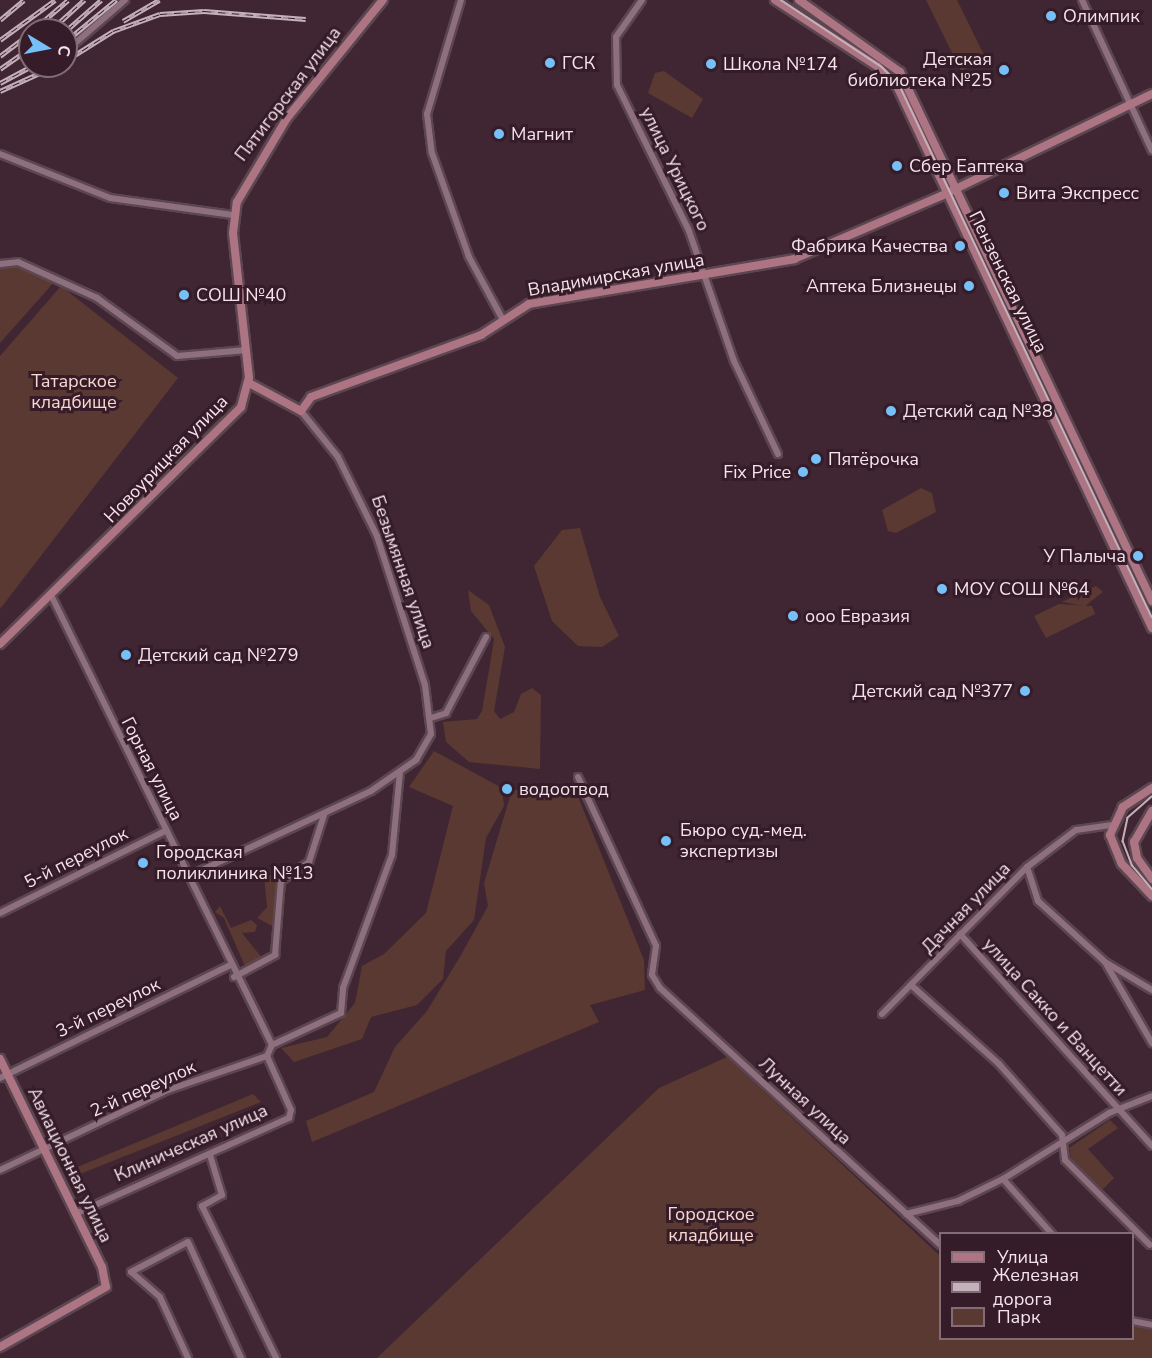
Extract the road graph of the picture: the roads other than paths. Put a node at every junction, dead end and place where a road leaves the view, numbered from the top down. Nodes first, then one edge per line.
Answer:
1 (125, 0) edge
2 (383, 0) edge
3 (460, 0) edge
4 (642, 0) edge
5 (775, 0) edge
6 (799, 0) edge
7 (1082, 0) edge
8 (78, 41) edge
9 (1152, 94) edge
10 (1130, 105) junction
11 (1152, 151) edge
12 (0, 154) edge
13 (958, 188) junction
14 (947, 193) junction
15 (233, 215) junction
16 (0, 264) edge
17 (707, 276) junction
18 (503, 320) junction
19 (247, 350) junction
20 (249, 383) junction
21 (301, 411) junction
22 (778, 454) dead end
23 (51, 595) junction
24 (1152, 601) edge
25 (1152, 628) edge
26 (486, 637) dead end
27 (0, 644) edge
28 (431, 718) junction
29 (400, 772) junction
30 (578, 777) dead end
31 (1152, 788) edge
32 (1152, 810) edge
33 (324, 815) junction
34 (1111, 825) junction
35 (166, 830) junction
36 (1027, 867) junction
37 (189, 876) junction
38 (1152, 879) edge
39 (1152, 896) edge
40 (0, 913) edge
41 (960, 934) junction
42 (1105, 962) junction
43 (229, 966) junction
44 (234, 977) junction
45 (911, 985) junction
46 (1152, 990) edge
47 (882, 1014) dead end
48 (1152, 1043) edge
49 (272, 1045) junction
50 (267, 1056) junction
51 (0, 1059) edge
52 (4, 1076) edge
53 (1152, 1096) edge
54 (1118, 1109) junction
55 (1063, 1145) junction
56 (1152, 1146) edge
57 (44, 1150) junction
58 (210, 1155) junction
59 (0, 1170) edge
60 (1003, 1179) junction
61 (75, 1214) junction
62 (906, 1214) junction
63 (1051, 1232) edge
64 (939, 1244) edge
65 (1150, 1245) dead end
66 (1134, 1316) edge
67 (1134, 1321) edge
68 (1142, 1323) junction
69 (1152, 1325) edge
70 (0, 1347) edge
71 (188, 1358) edge
72 (241, 1358) edge
73 (276, 1358) edge

1 - 8 street
2 - 15 main road, Пятигорская улица
3 - 18 street
4 - 17 street, улица Урицкого
5 - 14 main road, Пензенская улица
6 - 13 main road, Пензенская улица
7 - 10 street
9 - 10 main road
10 - 11 street
10 - 13 main road
12 - 15 street
13 - 14 main road, Владимирская улица
13 - 24 main road, Пензенская улица
14 - 17 main road, Владимирская улица
14 - 25 main road, Пензенская улица
15 - 19 main road, Новоурицкая улица
16 - 19 street
17 - 18 main road, Владимирская улица
17 - 22 street, улица Урицкого
18 - 21 main road, Владимирская улица
19 - 20 main road, Новоурицкая улица
20 - 21 main road, Безымянная улица
20 - 23 main road, Новоурицкая улица
21 - 28 street, Безымянная улица
23 - 27 main road, Новоурицкая улица
23 - 35 street, Горная улица
26 - 28 street
28 - 29 street, Безымянная улица
29 - 33 street, Безымянная улица
29 - 49 street
30 - 62 street, Лунная улица
31 - 34 main road
32 - 38 main road
33 - 37 street, Безымянная улица
33 - 44 street
34 - 36 street, Дачная улица
34 - 39 main road
35 - 37 street, Горная улица
35 - 40 street, 5-й переулок
36 - 41 street, Дачная улица
36 - 42 street
37 - 43 street, Горная улица
41 - 45 street, Дачная улица
41 - 54 street, улица Сакко и Ванцетти
42 - 46 street
42 - 48 street
43 - 44 street, Горная улица
43 - 52 street, 3-й переулок
44 - 49 street, Горная улица
45 - 47 street, Дачная улица
45 - 55 street
49 - 50 street
50 - 57 street, 2-й переулок
50 - 58 street, Клиническая улица
51 - 52 main road, Авиационная улица
52 - 57 main road, Авиационная улица
53 - 54 street
54 - 55 street
54 - 56 street, улица Сакко и Ванцетти
55 - 60 street
55 - 65 street
57 - 59 street, 2-й переулок
57 - 61 main road, Авиационная улица
58 - 61 street, Клиническая улица
58 - 73 street
60 - 62 street
60 - 63 street
61 - 70 main road, Авиационная улица
62 - 64 street, Лунная улица
66 - 68 street
67 - 68 street
68 - 69 street
71 - 72 street

